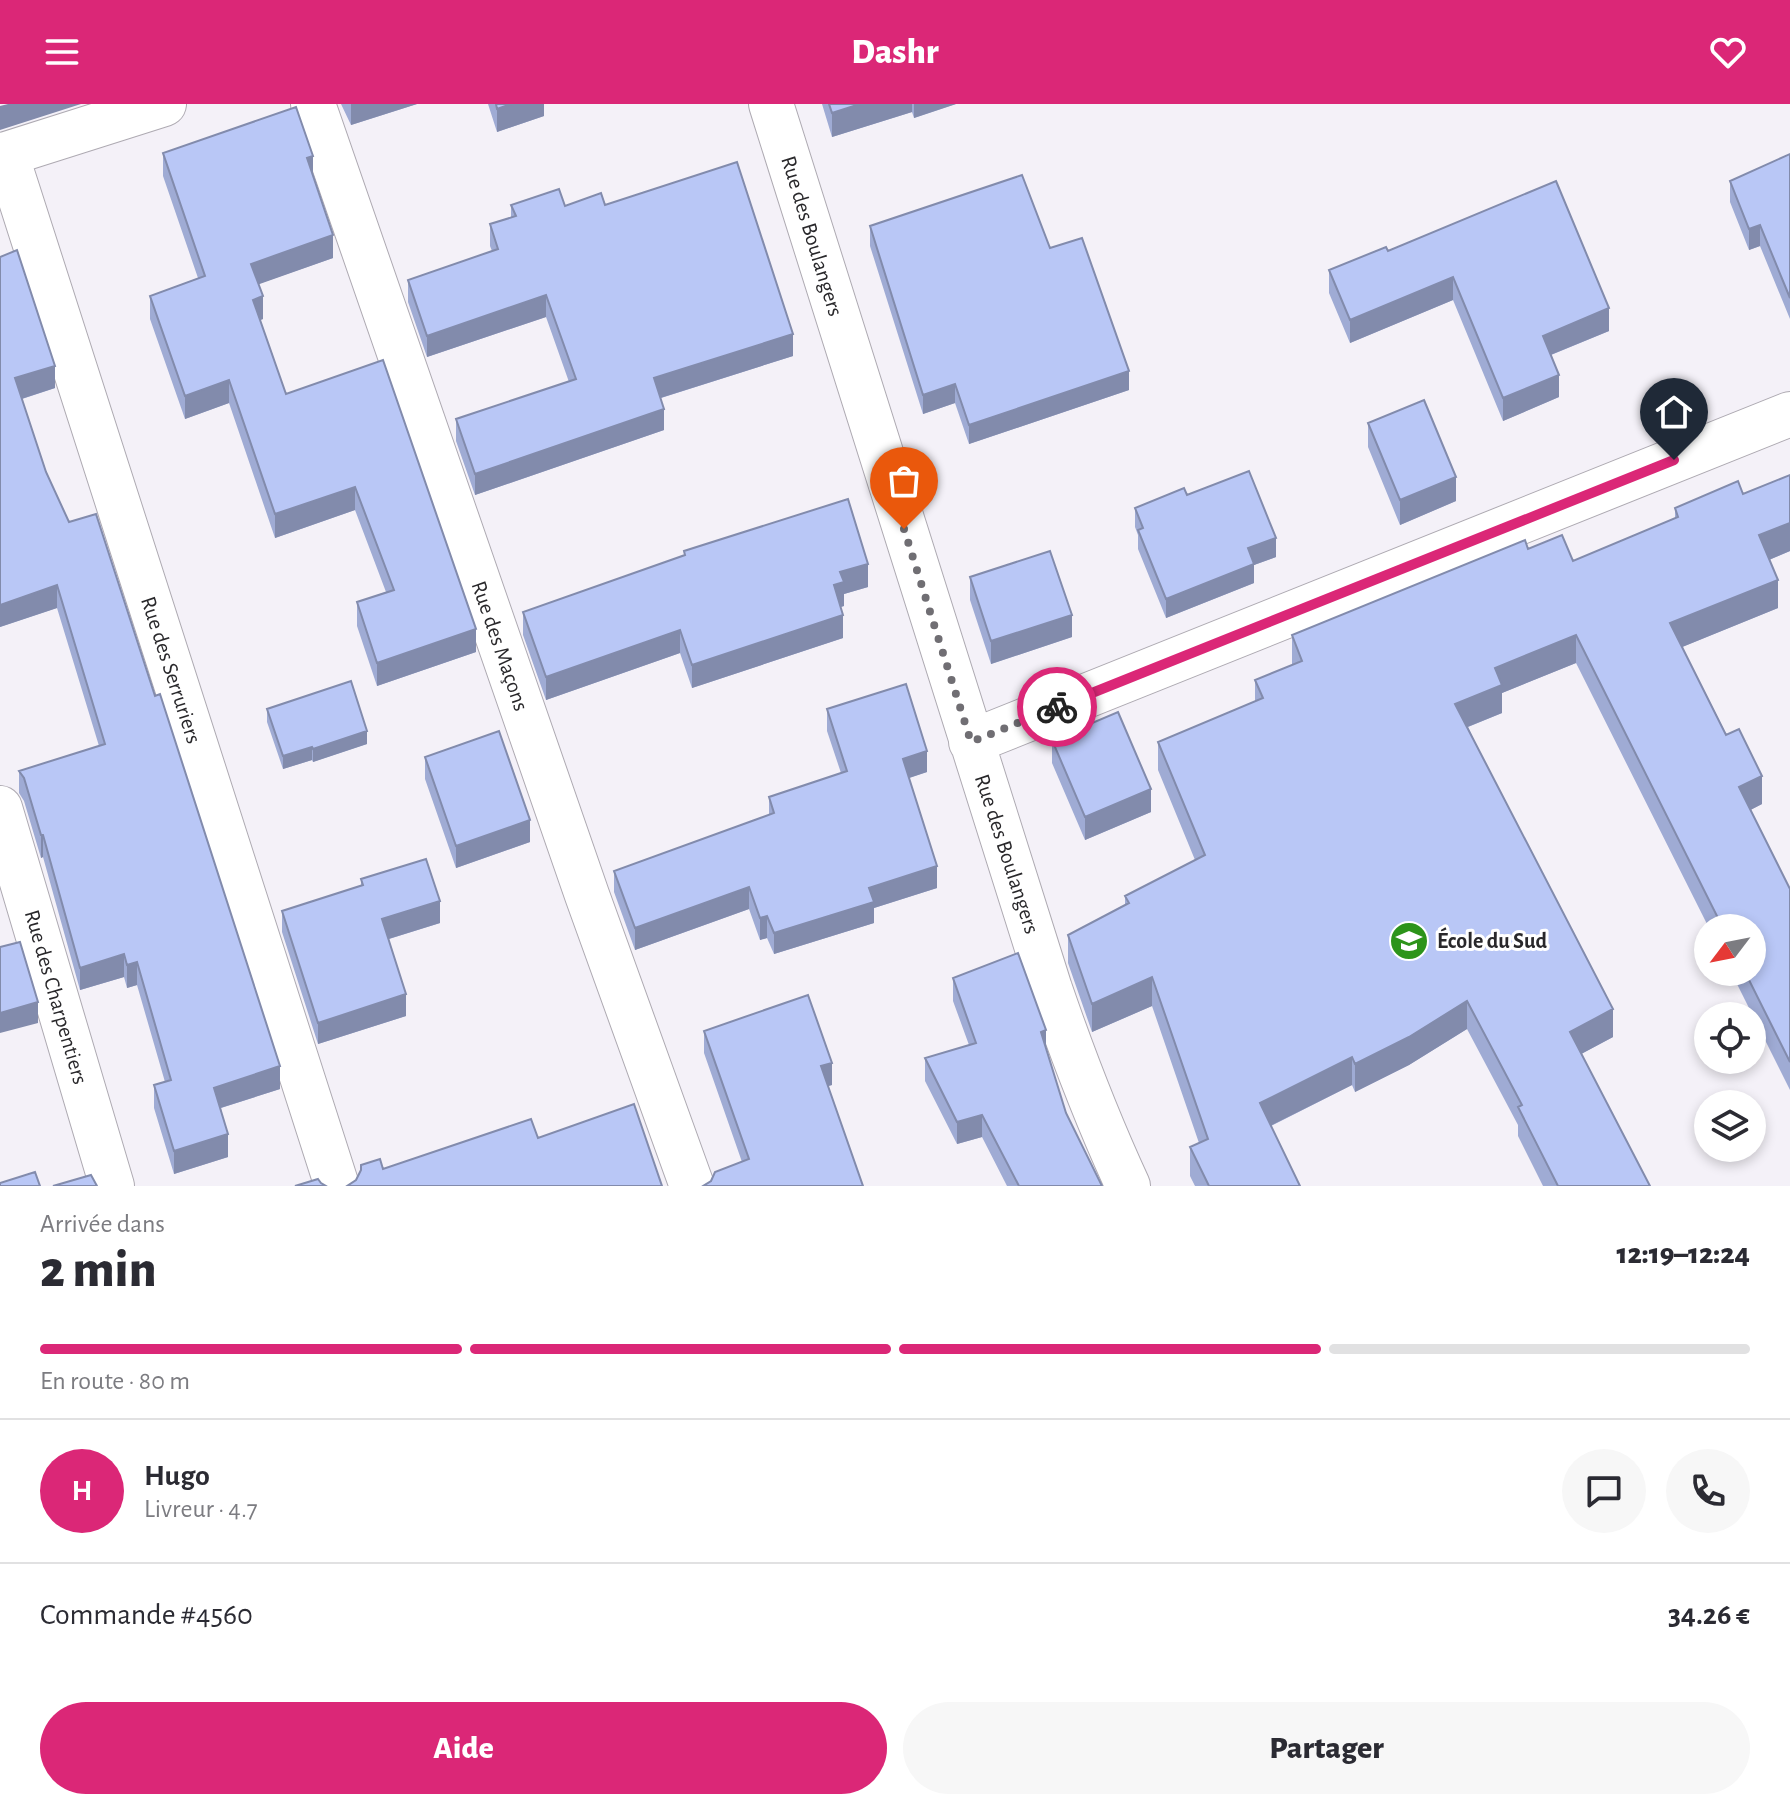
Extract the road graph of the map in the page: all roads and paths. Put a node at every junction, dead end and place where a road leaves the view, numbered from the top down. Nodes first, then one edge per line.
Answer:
1 (164, 104) edge
2 (313, 104) edge
3 (771, 104) edge
4 (3, 155) edge
5 (1790, 414) edge
6 (971, 742) junction
7 (0, 808) edge
8 (112, 1186) edge
9 (337, 1186) edge
10 (692, 1186) edge
11 (1128, 1186) edge

1 - 4 street
2 - 10 street, Rue des Maçons
3 - 6 street, Rue des Boulangers
4 - 9 street, Rue des Serruriers
5 - 6 street
6 - 11 street, Rue des Boulangers
7 - 8 street, Rue des Charpentiers

